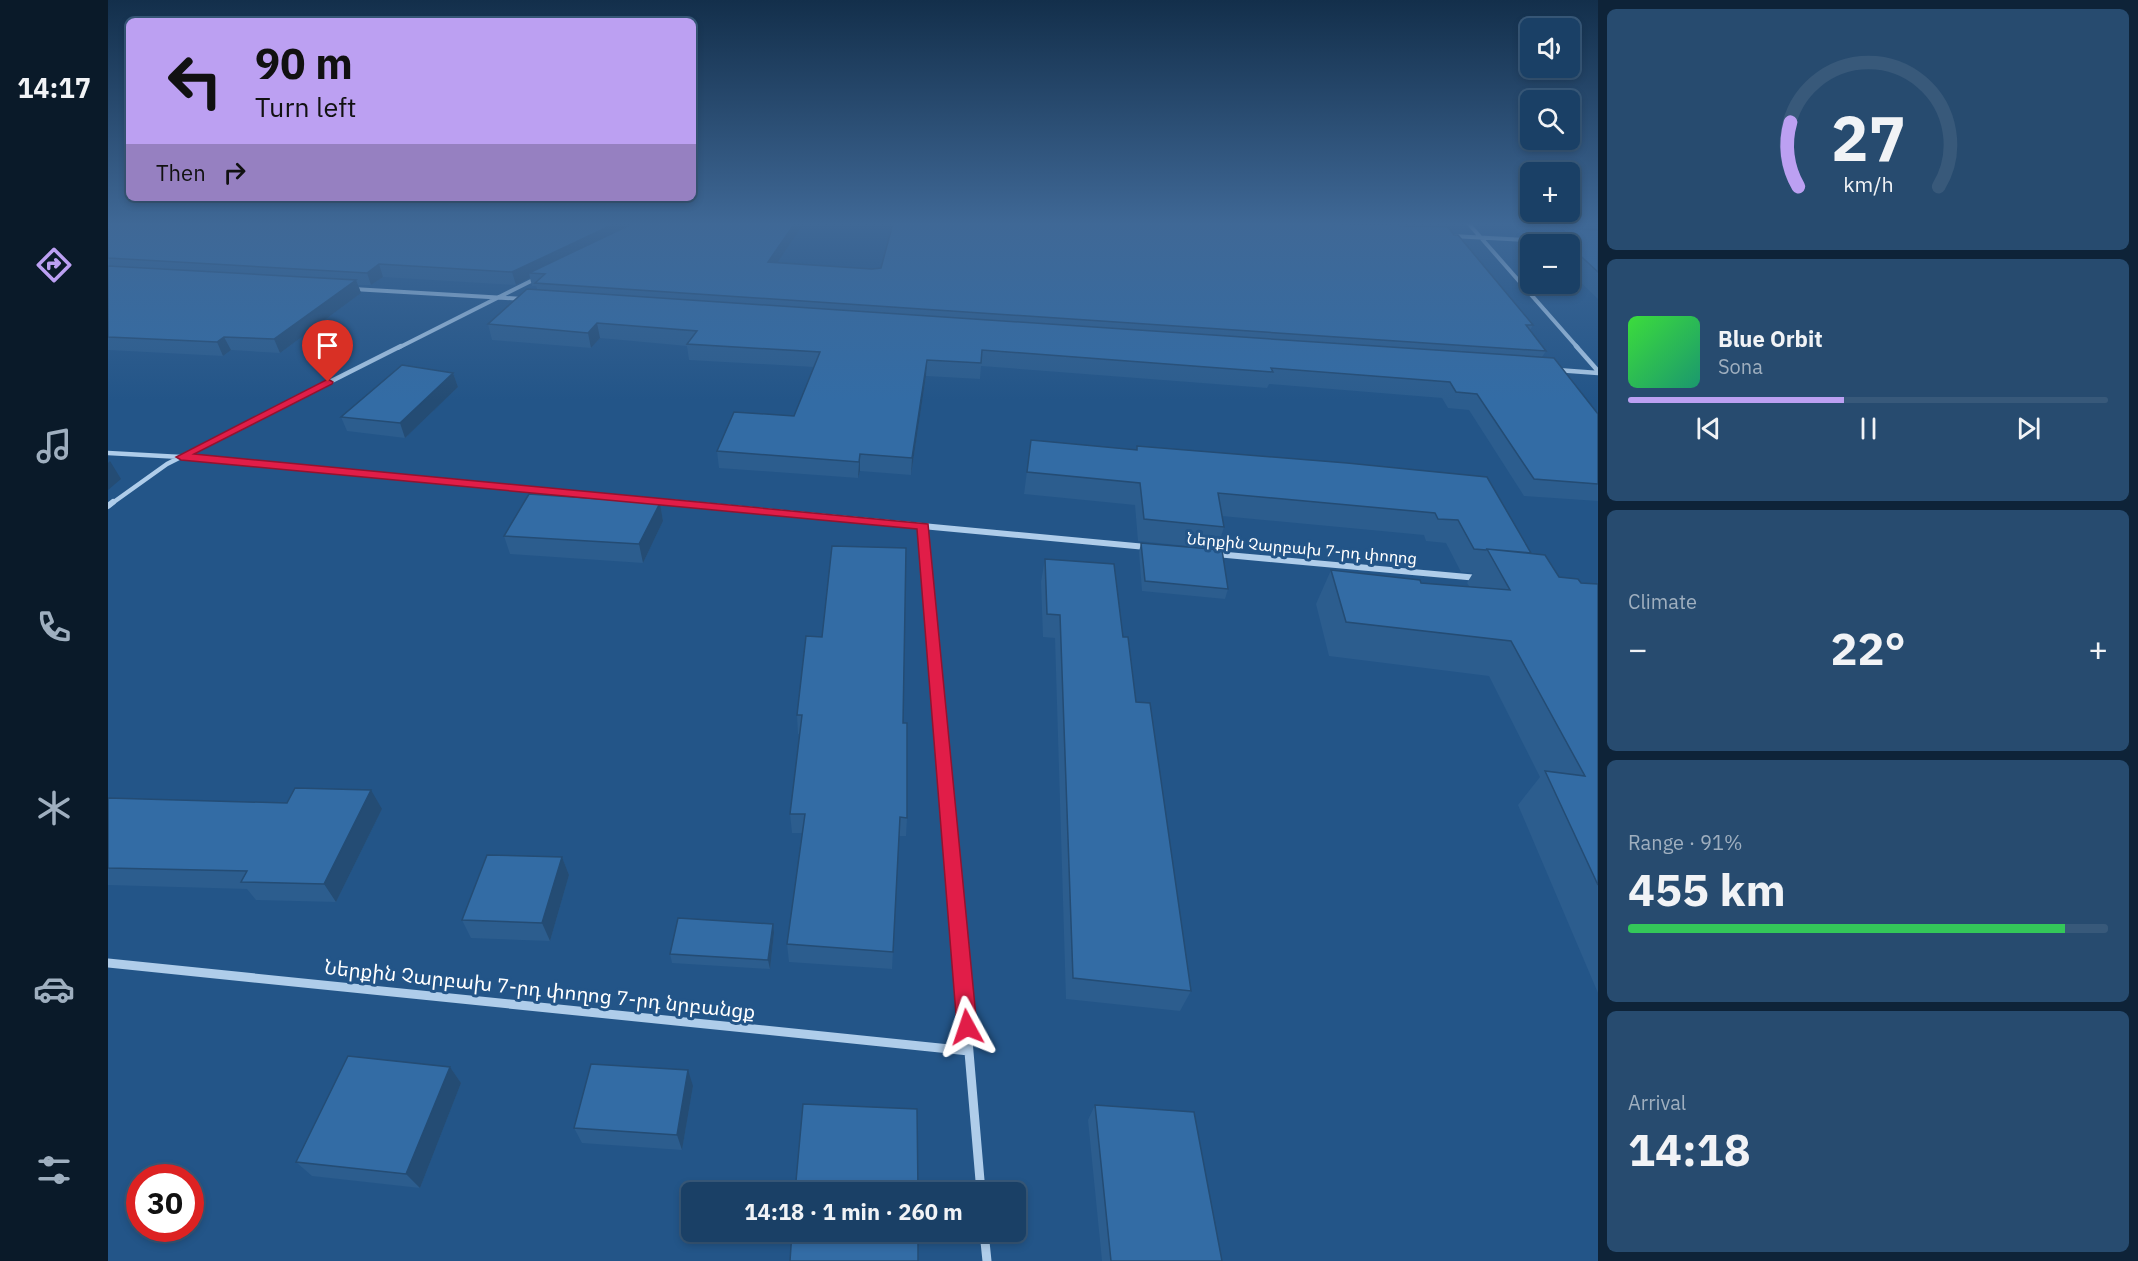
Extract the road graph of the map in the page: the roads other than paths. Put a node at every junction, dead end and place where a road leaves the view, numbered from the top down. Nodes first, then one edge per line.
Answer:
1 (529, 282) edge
2 (1519, 282) edge
3 (344, 288) edge
4 (497, 297) junction
5 (532, 300) edge
6 (1550, 370) edge
7 (1598, 372) edge
8 (108, 453) edge
9 (181, 457) junction
10 (108, 506) edge
11 (923, 526) junction
12 (1148, 548) edge
13 (1207, 553) edge
14 (1491, 580) edge
15 (108, 963) edge
16 (969, 1051) junction
17 (980, 1182) edge
18 (985, 1242) edge
19 (987, 1261) edge

1 - 4 street
2 - 7 street
3 - 4 street
4 - 5 street
4 - 9 street
6 - 7 street
8 - 9 street
9 - 10 street
9 - 11 street
11 - 12 street
11 - 16 street
13 - 14 street, Ներքին Չարբախ 7-րդ փողոց
15 - 16 street, Ներքին Չարբախ 7-րդ փողոց 7-րդ նրբանցք
16 - 17 street
18 - 19 street

